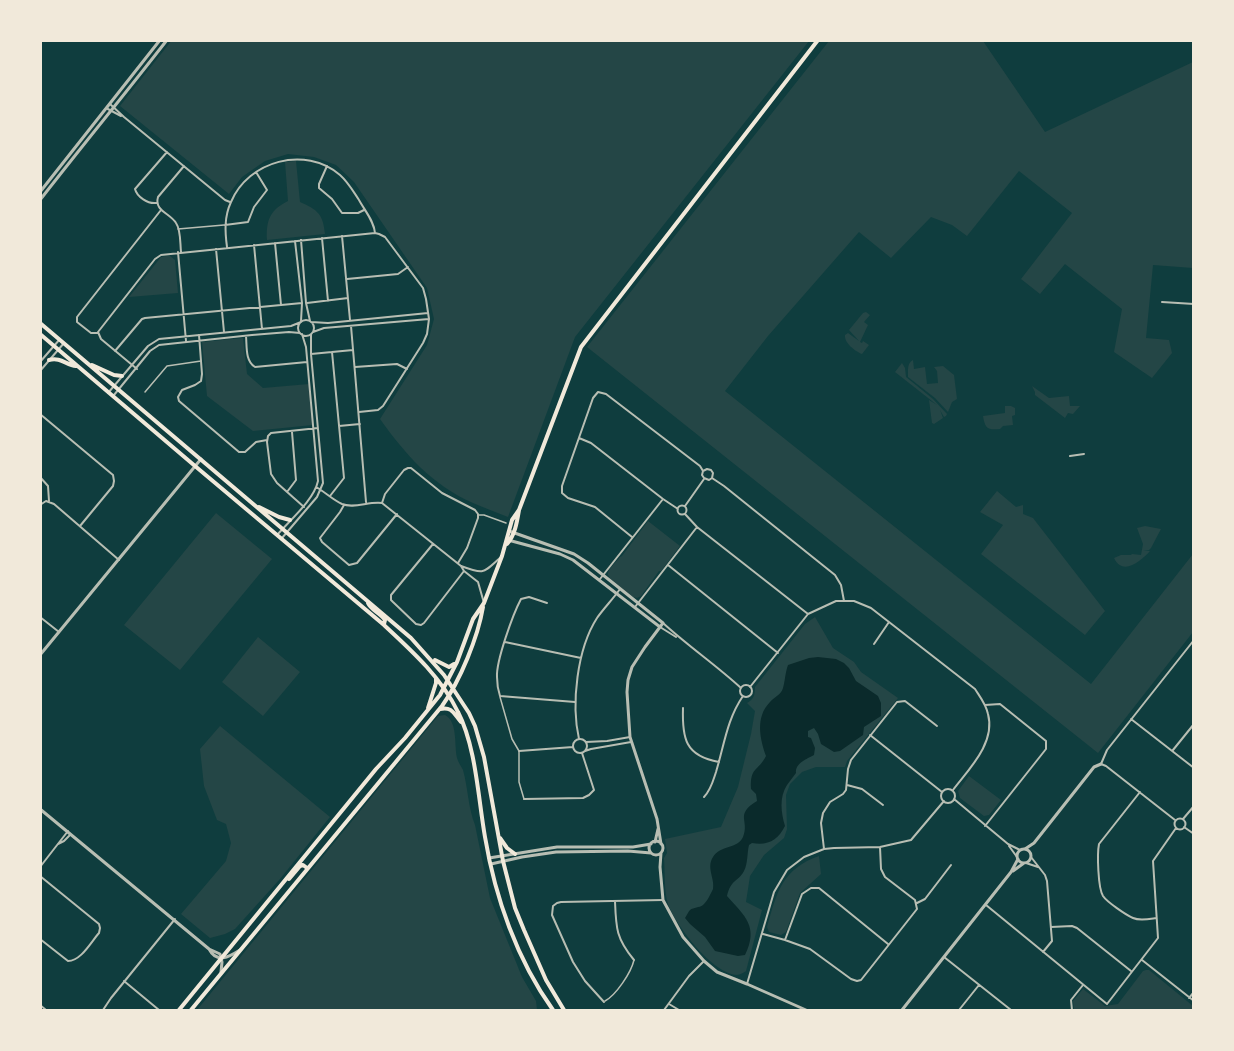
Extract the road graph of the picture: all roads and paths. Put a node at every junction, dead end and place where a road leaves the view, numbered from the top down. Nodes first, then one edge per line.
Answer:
1 (160, 40) edge
2 (168, 40) edge
3 (818, 40) edge
4 (131, 78) junction
5 (135, 81) junction
6 (110, 104) junction
7 (114, 106) junction
8 (108, 110) junction
9 (124, 117) junction
10 (740, 140) junction
11 (745, 143) dead end
12 (167, 152) junction
13 (184, 165) junction
14 (327, 166) junction
15 (256, 172) junction
16 (41, 191) edge
17 (46, 194) junction
18 (40, 200) edge
19 (230, 202) junction
20 (156, 203) junction
21 (364, 209) junction
22 (161, 210) junction
23 (225, 225) junction
24 (178, 230) junction
25 (375, 233) junction
26 (342, 236) junction
27 (322, 238) junction
28 (301, 240) junction
29 (296, 241) junction
30 (275, 243) junction
31 (254, 245) junction
32 (227, 247) junction
33 (216, 249) junction
34 (179, 252) junction
35 (408, 267) junction
36 (346, 279) junction
37 (348, 298) junction
38 (328, 301) junction
39 (302, 303) junction
40 (306, 303) junction
41 (1162, 303) dead end
42 (1194, 304) edge
43 (281, 305) junction
44 (260, 307) junction
45 (222, 310) junction
46 (428, 313) junction
47 (183, 314) junction
48 (429, 318) junction
49 (311, 321) junction
50 (350, 321) junction
51 (301, 322) junction
52 (40, 323) edge
53 (351, 326) junction
54 (262, 329) junction
55 (224, 332) junction
56 (98, 333) junction
57 (301, 333) junction
58 (312, 333) junction
59 (40, 334) edge
60 (199, 335) junction
61 (246, 335) junction
62 (186, 336) junction
63 (60, 339) junction
64 (200, 340) junction
65 (186, 341) junction
66 (64, 343) junction
67 (56, 348) junction
68 (353, 350) junction
69 (115, 351) junction
70 (332, 352) junction
71 (311, 354) junction
72 (49, 360) junction
73 (201, 361) junction
74 (40, 362) edge
75 (307, 363) junction
76 (88, 364) junction
77 (132, 365) junction
78 (77, 366) junction
79 (355, 367) junction
80 (137, 369) junction
81 (407, 369) junction
82 (40, 371) edge
83 (122, 376) junction
84 (114, 386) junction
85 (118, 390) junction
86 (145, 392) dead end
87 (108, 393) junction
88 (113, 397) junction
89 (359, 412) junction
90 (40, 414) edge
91 (360, 424) junction
92 (339, 426) junction
93 (318, 428) junction
94 (314, 429) junction
95 (292, 431) junction
96 (268, 438) junction
97 (579, 438) junction
98 (1084, 454) dead end
99 (1070, 456) dead end
100 (201, 459) junction
101 (195, 466) junction
102 (704, 471) junction
103 (40, 477) edge
104 (704, 478) junction
105 (712, 478) junction
106 (316, 487) junction
107 (321, 490) junction
108 (287, 492) junction
109 (330, 496) junction
110 (663, 499) junction
111 (49, 502) junction
112 (382, 502) junction
113 (366, 503) junction
114 (40, 505) edge
115 (255, 505) junction
116 (344, 505) junction
117 (685, 506) junction
118 (305, 507) junction
119 (678, 509) junction
120 (397, 514) junction
121 (684, 514) junction
122 (478, 515) junction
123 (290, 520) junction
124 (506, 523) dead end
125 (80, 526) junction
126 (698, 527) junction
127 (285, 530) junction
128 (511, 532) junction
129 (277, 535) junction
130 (632, 537) junction
131 (281, 539) junction
132 (508, 540) junction
133 (537, 542) junction
134 (433, 544) junction
135 (535, 546) junction
136 (569, 552) junction
137 (502, 556) junction
138 (567, 557) junction
139 (119, 560) junction
140 (458, 563) junction
141 (668, 565) junction
142 (461, 566) junction
143 (464, 571) junction
144 (603, 575) junction
145 (600, 579) junction
146 (620, 589) junction
147 (617, 593) junction
148 (367, 599) junction
149 (844, 601) junction
150 (484, 603) junction
151 (547, 603) dead end
152 (638, 603) junction
153 (634, 607) junction
154 (808, 614) junction
155 (40, 617) edge
156 (889, 622) junction
157 (663, 623) junction
158 (384, 625) junction
159 (660, 627) junction
160 (59, 632) junction
161 (679, 638) junction
162 (1194, 640) edge
163 (505, 642) junction
164 (874, 644) dead end
165 (778, 653) junction
166 (40, 655) edge
167 (581, 658) junction
168 (431, 659) junction
169 (457, 662) junction
170 (435, 675) junction
171 (448, 681) junction
172 (750, 687) junction
173 (444, 688) junction
174 (453, 688) junction
175 (741, 688) junction
176 (449, 695) junction
177 (500, 696) junction
178 (742, 696) junction
179 (575, 702) junction
180 (985, 705) junction
181 (683, 708) dead end
182 (440, 709) junction
183 (427, 712) junction
184 (1131, 719) junction
185 (1194, 724) edge
186 (464, 725) junction
187 (937, 726) dead end
188 (870, 735) junction
189 (630, 737) junction
190 (579, 740) junction
191 (586, 742) junction
192 (631, 742) junction
193 (573, 747) junction
194 (519, 751) junction
195 (1172, 751) junction
196 (584, 752) junction
197 (719, 762) junction
198 (1101, 764) junction
199 (1194, 768) edge
200 (847, 785) junction
201 (952, 790) junction
202 (942, 792) junction
203 (1140, 792) junction
204 (704, 797) dead end
205 (524, 799) joint
206 (954, 799) junction
207 (944, 801) junction
208 (883, 805) dead end
209 (1194, 806) edge
210 (40, 809) edge
211 (337, 816) junction
212 (1183, 819) junction
213 (1175, 820) junction
214 (345, 822) junction
215 (985, 826) junction
216 (658, 827) junction
217 (1184, 827) junction
218 (1176, 828) junction
219 (69, 832) junction
220 (1194, 834) edge
221 (498, 835) junction
222 (653, 843) junction
223 (1034, 843) junction
224 (661, 844) junction
225 (1008, 844) junction
226 (580, 847) junction
227 (880, 847) junction
228 (543, 848) junction
229 (622, 849) junction
230 (824, 849) junction
231 (1022, 850) junction
232 (580, 852) junction
233 (661, 853) junction
234 (515, 854) junction
235 (544, 854) junction
236 (652, 854) junction
237 (1031, 855) junction
238 (489, 858) junction
239 (1018, 858) junction
240 (502, 859) junction
241 (1025, 863) junction
242 (491, 864) junction
243 (951, 866) dead end
244 (40, 867) edge
245 (660, 867) junction
246 (1038, 867) junction
247 (307, 868) junction
248 (1011, 872) junction
249 (40, 876) edge
250 (275, 892) junction
251 (663, 900) junction
252 (615, 901) junction
253 (916, 903) junction
254 (986, 905) junction
255 (1156, 918) junction
256 (175, 919) junction
257 (1051, 927) junction
258 (763, 934) junction
259 (40, 939) edge
260 (786, 940) junction
261 (889, 945) junction
262 (241, 949) junction
263 (1043, 952) junction
264 (944, 957) junction
265 (222, 958) junction
266 (634, 960) joint
267 (1142, 960) junction
268 (704, 961) junction
269 (1132, 972) junction
270 (221, 973) junction
271 (124, 981) junction
272 (747, 984) junction
273 (979, 985) junction
274 (1083, 985) junction
275 (1194, 992) edge
276 (1189, 998) junction
277 (1194, 1001) edge
278 (604, 1002) joint
279 (669, 1004) junction
280 (40, 1005) edge
281 (46, 1011) edge
282 (103, 1011) edge
283 (159, 1011) edge
284 (179, 1011) edge
285 (191, 1011) edge
286 (553, 1011) edge
287 (564, 1011) edge
288 (664, 1011) edge
289 (679, 1011) edge
290 (806, 1011) edge
291 (902, 1011) edge
292 (959, 1011) edge
293 (1011, 1011) edge
294 (1072, 1011) edge

1 - 4 street
2 - 5 street
3 - 10 main road
4 - 5 street
4 - 6 street
5 - 7 street
6 - 7 street
6 - 8 street
7 - 8 street
7 - 9 street
8 - 9 street
8 - 16 street
8 - 17 street
9 - 12 street
10 - 11 street
10 - 128 main road
12 - 13 street
12 - 20 street
13 - 19 street
13 - 20 street
14 - 15 street
14 - 21 street
14 - 21 street
15 - 19 street
15 - 23 street
16 - 17 street
17 - 18 street
19 - 23 street
20 - 22 street
21 - 25 street
22 - 24 street
22 - 56 street
23 - 24 lane
23 - 32 street
24 - 34 street
25 - 26 street
25 - 35 street
26 - 27 street
26 - 36 street
27 - 28 street
27 - 38 street
28 - 29 street
28 - 40 street
29 - 30 street
29 - 39 street
30 - 31 street
30 - 43 street
31 - 32 street
31 - 44 street
32 - 33 street
33 - 34 street
33 - 45 street
34 - 47 street
34 - 56 street
35 - 36 street
35 - 46 street
36 - 37 street
37 - 38 street
37 - 50 street
38 - 40 street
39 - 43 street
39 - 51 street
40 - 49 street
41 - 42 street
43 - 44 street
44 - 45 street
44 - 54 street
45 - 47 street
45 - 55 street
46 - 48 street
46 - 50 street
47 - 62 street
47 - 69 street
48 - 53 street
48 - 81 street
49 - 50 street
49 - 51 street
49 - 58 street
51 - 54 street
51 - 57 street
52 - 63 main road
53 - 58 street
53 - 68 street
54 - 55 street
55 - 60 street
56 - 69 street
57 - 58 street
57 - 61 street
57 - 75 street
58 - 71 street
59 - 67 main road
60 - 62 street
60 - 64 street
61 - 64 street
61 - 75 street
62 - 65 street
62 - 77 street
63 - 66 main road
63 - 67 street
64 - 65 street
64 - 73 street
65 - 80 street
66 - 67 street
66 - 76 main road
67 - 72 street
67 - 74 street
67 - 78 main road
68 - 70 street
68 - 79 street
69 - 77 street
70 - 71 street
70 - 92 street
71 - 93 street
72 - 78 main road
72 - 82 street
73 - 86 lane
73 - 96 street
75 - 94 street
76 - 83 main road
76 - 84 main road
77 - 80 street
77 - 83 street
78 - 87 main road
79 - 81 street
79 - 89 street
80 - 85 street
81 - 89 street
83 - 84 street
84 - 85 main road
84 - 87 street
85 - 88 street
85 - 100 main road
87 - 88 main road
88 - 101 main road
89 - 91 street
90 - 125 street
91 - 92 street
91 - 113 street
92 - 109 street
93 - 94 street
93 - 107 street
94 - 95 street
94 - 106 street
95 - 96 street
95 - 108 street
96 - 108 street
97 - 102 street
97 - 110 street
97 - 130 street
98 - 99 street
100 - 101 street
100 - 115 main road
101 - 129 main road
101 - 139 street
102 - 104 street
102 - 105 street
103 - 111 street
104 - 105 street
104 - 117 street
105 - 149 street
106 - 107 street
106 - 118 street
107 - 109 street
107 - 118 street
108 - 118 street
109 - 116 street
110 - 119 street
110 - 130 street
111 - 114 street
111 - 125 street
112 - 113 street
112 - 120 street
112 - 122 street
113 - 116 street
115 - 123 main road
115 - 127 main road
116 - 120 street
117 - 119 street
117 - 121 street
118 - 123 street
118 - 127 street
119 - 121 street
120 - 134 street
121 - 126 street
122 - 124 lane
122 - 140 street
123 - 127 street
125 - 139 street
126 - 141 street
126 - 154 street
127 - 129 street
127 - 131 street
127 - 148 main road
128 - 132 main road
128 - 133 street
129 - 131 main road
130 - 144 street
131 - 158 main road
132 - 135 street
132 - 137 main road
133 - 135 street
133 - 136 street
134 - 140 street
134 - 143 street
135 - 138 street
136 - 138 street
136 - 144 street
137 - 142 street
137 - 150 main road
138 - 145 street
139 - 160 street
140 - 142 street
141 - 152 street
141 - 165 street
142 - 143 street
143 - 150 street
144 - 145 street
144 - 146 street
145 - 147 street
146 - 147 street
146 - 152 street
147 - 153 street
147 - 167 street
148 - 158 main road
148 - 168 main road
149 - 154 street
149 - 156 street
150 - 169 main road
150 - 174 main road
151 - 163 street
152 - 153 street
152 - 157 street
153 - 159 street
154 - 165 street
155 - 160 street
156 - 164 street
156 - 180 street
157 - 159 street
157 - 161 street
158 - 170 main road
159 - 161 street
159 - 189 street
160 - 166 street
161 - 175 street
162 - 184 street
163 - 167 street
163 - 177 street
165 - 172 street
167 - 179 street
168 - 169 main road
168 - 171 main road
169 - 171 main road
170 - 173 main road
170 - 183 main road
171 - 173 main road
171 - 174 main road
172 - 175 street
172 - 178 street
173 - 176 main road
173 - 183 main road
174 - 176 main road
174 - 221 main road
175 - 178 street
176 - 182 main road
176 - 186 main road
177 - 179 street
177 - 194 lane
178 - 197 street
179 - 190 street
180 - 201 street
180 - 215 street
181 - 197 street
182 - 186 main road
182 - 214 main road
183 - 211 main road
184 - 195 street
184 - 198 street
185 - 195 street
186 - 238 main road
187 - 188 street
188 - 200 street
188 - 202 street
189 - 191 street
189 - 192 street
190 - 191 street
190 - 193 street
191 - 196 street
192 - 196 street
192 - 216 street
193 - 194 street
193 - 196 street
194 - 205 lane
195 - 199 street
196 - 205 street
197 - 204 street
198 - 203 street
198 - 223 street
200 - 208 street
200 - 230 street
201 - 202 street
201 - 206 street
202 - 207 street
203 - 213 street
203 - 255 street
206 - 207 street
206 - 215 street
207 - 227 street
209 - 212 street
210 - 219 street
211 - 214 main road
211 - 250 main road
212 - 213 street
212 - 217 street
213 - 218 street
214 - 247 main road
215 - 225 street
216 - 222 street
216 - 224 street
217 - 218 street
217 - 220 street
218 - 255 street
219 - 244 street
219 - 256 street
221 - 234 main road
221 - 240 main road
222 - 224 street
222 - 229 street
222 - 236 street
223 - 231 street
223 - 237 street
224 - 233 street
225 - 231 street
225 - 239 street
226 - 228 street
226 - 229 street
226 - 232 street
227 - 230 street
227 - 253 street
228 - 234 street
228 - 235 street
229 - 232 street
229 - 236 street
230 - 258 street
231 - 237 street
231 - 239 street
232 - 235 street
233 - 236 street
233 - 245 street
234 - 240 street
235 - 240 street
236 - 245 street
237 - 241 street
237 - 246 street
238 - 240 street
238 - 242 main road
239 - 241 street
239 - 248 street
240 - 242 street
240 - 287 main road
241 - 246 street
241 - 248 street
242 - 286 main road
243 - 253 street
245 - 251 street
246 - 257 street
247 - 250 main road
247 - 262 main road
248 - 254 street
249 - 259 street
250 - 265 main road
251 - 252 street
251 - 268 street
252 - 266 street
252 - 278 street
253 - 261 street
254 - 263 street
254 - 264 street
255 - 267 street
256 - 265 street
256 - 271 street
257 - 263 street
257 - 269 street
258 - 260 street
258 - 272 street
260 - 261 street
260 - 261 street
262 - 265 street
262 - 270 main road
263 - 274 street
264 - 273 street
264 - 291 street
265 - 270 street
265 - 284 main road
266 - 278 lane
267 - 269 street
267 - 276 street
268 - 272 street
268 - 279 street
269 - 274 street
270 - 285 main road
271 - 282 street
271 - 283 street
272 - 290 street
273 - 292 street
273 - 293 street
274 - 294 street
275 - 276 street
276 - 277 street
279 - 288 street
279 - 289 street
280 - 281 street

